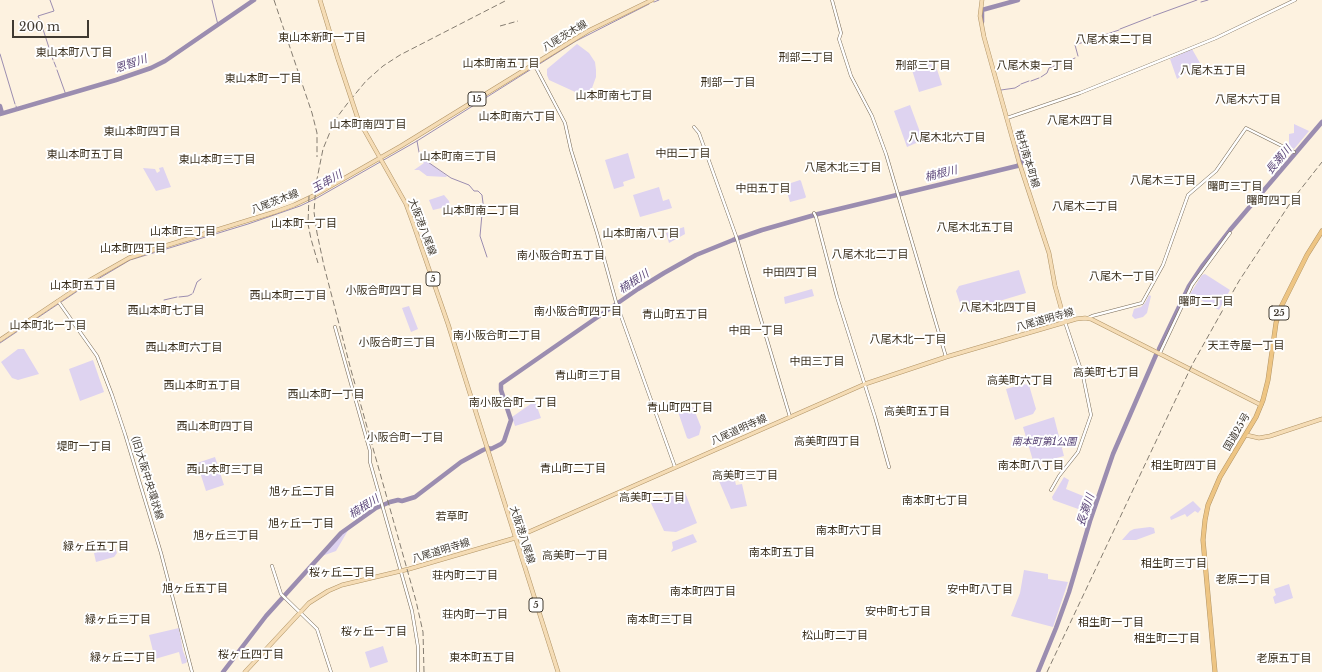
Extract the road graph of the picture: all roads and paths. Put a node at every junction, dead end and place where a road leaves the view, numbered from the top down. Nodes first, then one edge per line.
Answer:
1 (320, 0) edge
2 (651, 0) edge
3 (832, 0) edge
4 (982, 0) edge
5 (1295, 0) edge
6 (535, 65) junction
7 (1007, 118) junction
8 (694, 127) dead end
9 (1294, 152) dead end
10 (381, 160) junction
11 (814, 213) dead end
12 (1322, 231) edge
13 (1230, 233) dead end
14 (59, 302) junction
15 (1088, 318) junction
16 (1065, 322) junction
17 (335, 328) dead end
18 (0, 340) edge
19 (1160, 354) junction
20 (946, 356) junction
21 (865, 384) junction
22 (1261, 404) junction
23 (790, 417) junction
24 (1322, 419) edge
25 (1246, 435) junction
26 (675, 467) junction
27 (889, 467) dead end
28 (1050, 490) dead end
29 (515, 538) junction
30 (272, 566) dead end
31 (401, 571) junction
32 (300, 613) junction
33 (192, 672) edge
34 (245, 672) edge
35 (331, 672) edge
36 (418, 672) edge
37 (558, 672) edge
38 (1215, 672) edge

1 - 10 main road, 大阪港八尾線 / 5, bridge
2 - 6 main road, 八尾茨木線 / 15
3 - 20 street
4 - 7 main road, 柏村南本町線
5 - 7 street
6 - 10 main road, 八尾茨木線 / 15
6 - 26 street
7 - 16 main road, 柏村南本町線
8 - 23 street
9 - 15 street
10 - 14 main road, 八尾茨木線 / 15
10 - 29 main road, 大阪港八尾線 / 5
11 - 21 street
12 - 22 highway, 国道25号 / 25
13 - 19 street
14 - 18 main road, 八尾茨木線 / 15
14 - 33 street, (旧)大阪中央環状線
15 - 16 main road, 八尾道明寺線
15 - 19 main road, 八尾道明寺線
16 - 20 main road, 八尾道明寺線
16 - 28 street
17 - 31 street
19 - 22 main road, 八尾道明寺線
20 - 21 main road, 八尾道明寺線
21 - 23 main road, 八尾道明寺線
21 - 27 street
22 - 25 highway, 国道25号 / 25
23 - 26 main road, 八尾道明寺線
24 - 25 main road
25 - 38 highway, 国道25号 / 25
26 - 29 main road, 八尾道明寺線
29 - 31 main road, 八尾道明寺線
29 - 37 main road, 大阪港八尾線 / 5
30 - 32 street
31 - 32 main road, 八尾道明寺線
31 - 36 street
32 - 34 main road, 八尾道明寺線
32 - 35 street

